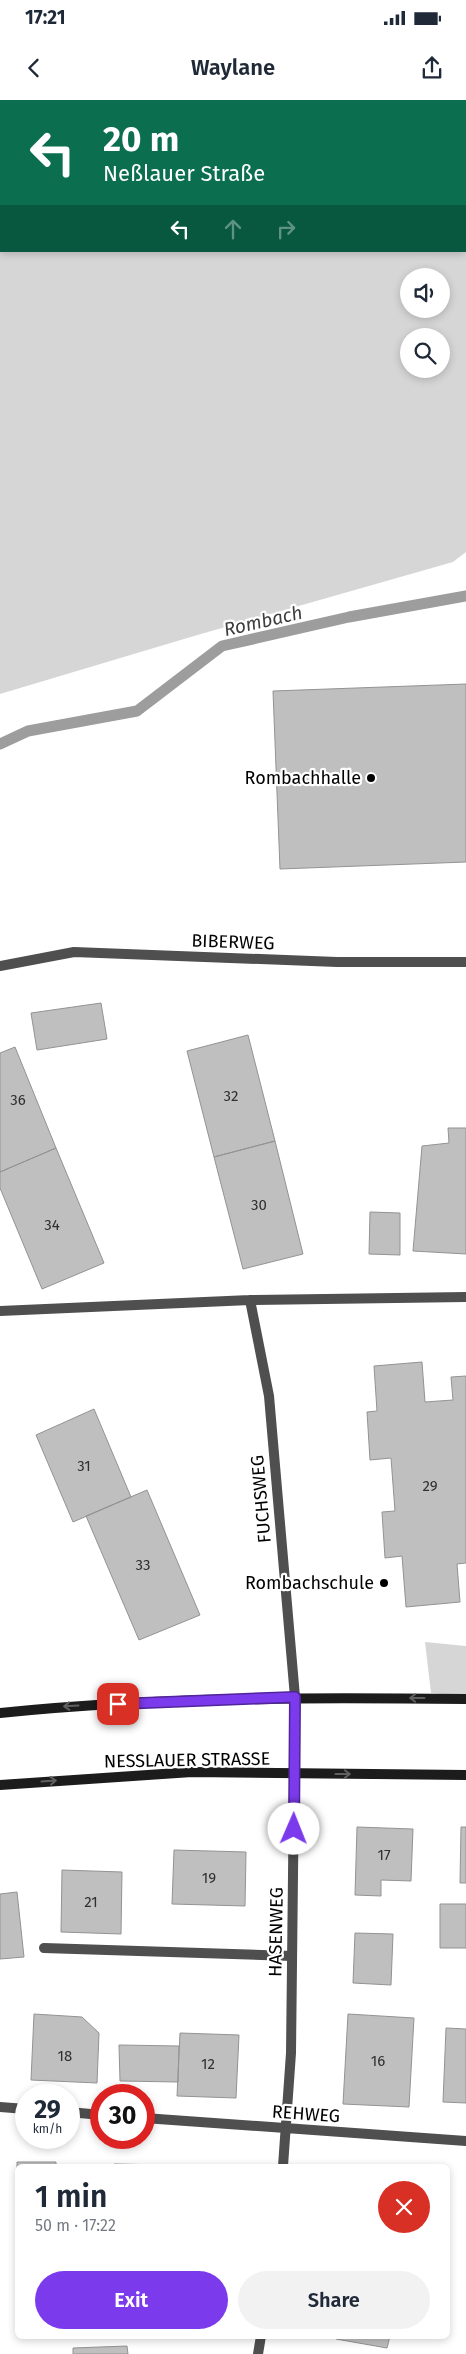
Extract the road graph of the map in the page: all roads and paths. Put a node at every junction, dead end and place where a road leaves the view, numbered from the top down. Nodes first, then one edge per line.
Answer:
1 (466, 962) edge
2 (0, 966) edge
3 (466, 1297) edge
4 (250, 1300) junction
5 (0, 1312) edge
6 (295, 1697) junction
7 (466, 1699) edge
8 (0, 1713) edge
9 (295, 1774) junction
10 (466, 1774) edge
11 (0, 1784) edge
12 (44, 1948) dead end
13 (292, 1956) junction
14 (0, 2107) edge
15 (15, 2108) edge
16 (155, 2119) edge
17 (287, 2129) junction
18 (466, 2141) edge
19 (283, 2164) edge
20 (260, 2339) edge
21 (258, 2354) edge

1 - 2 street, BIBERWEG
3 - 4 street
4 - 5 street
4 - 6 street, FUCHSWEG
7 -> 6 main road
6 -> 8 main road
6 - 9 street, HASENWEG
9 -> 10 main road, NESSLAUER STRASSE
11 -> 9 main road, NESSLAUER STRASSE
9 - 13 street, HASENWEG
12 - 13 street
13 - 17 street, HASENWEG
14 - 15 street
16 - 17 street, REHWEG
17 - 18 street, REHWEG
17 - 19 street, HASENWEG
20 - 21 street

